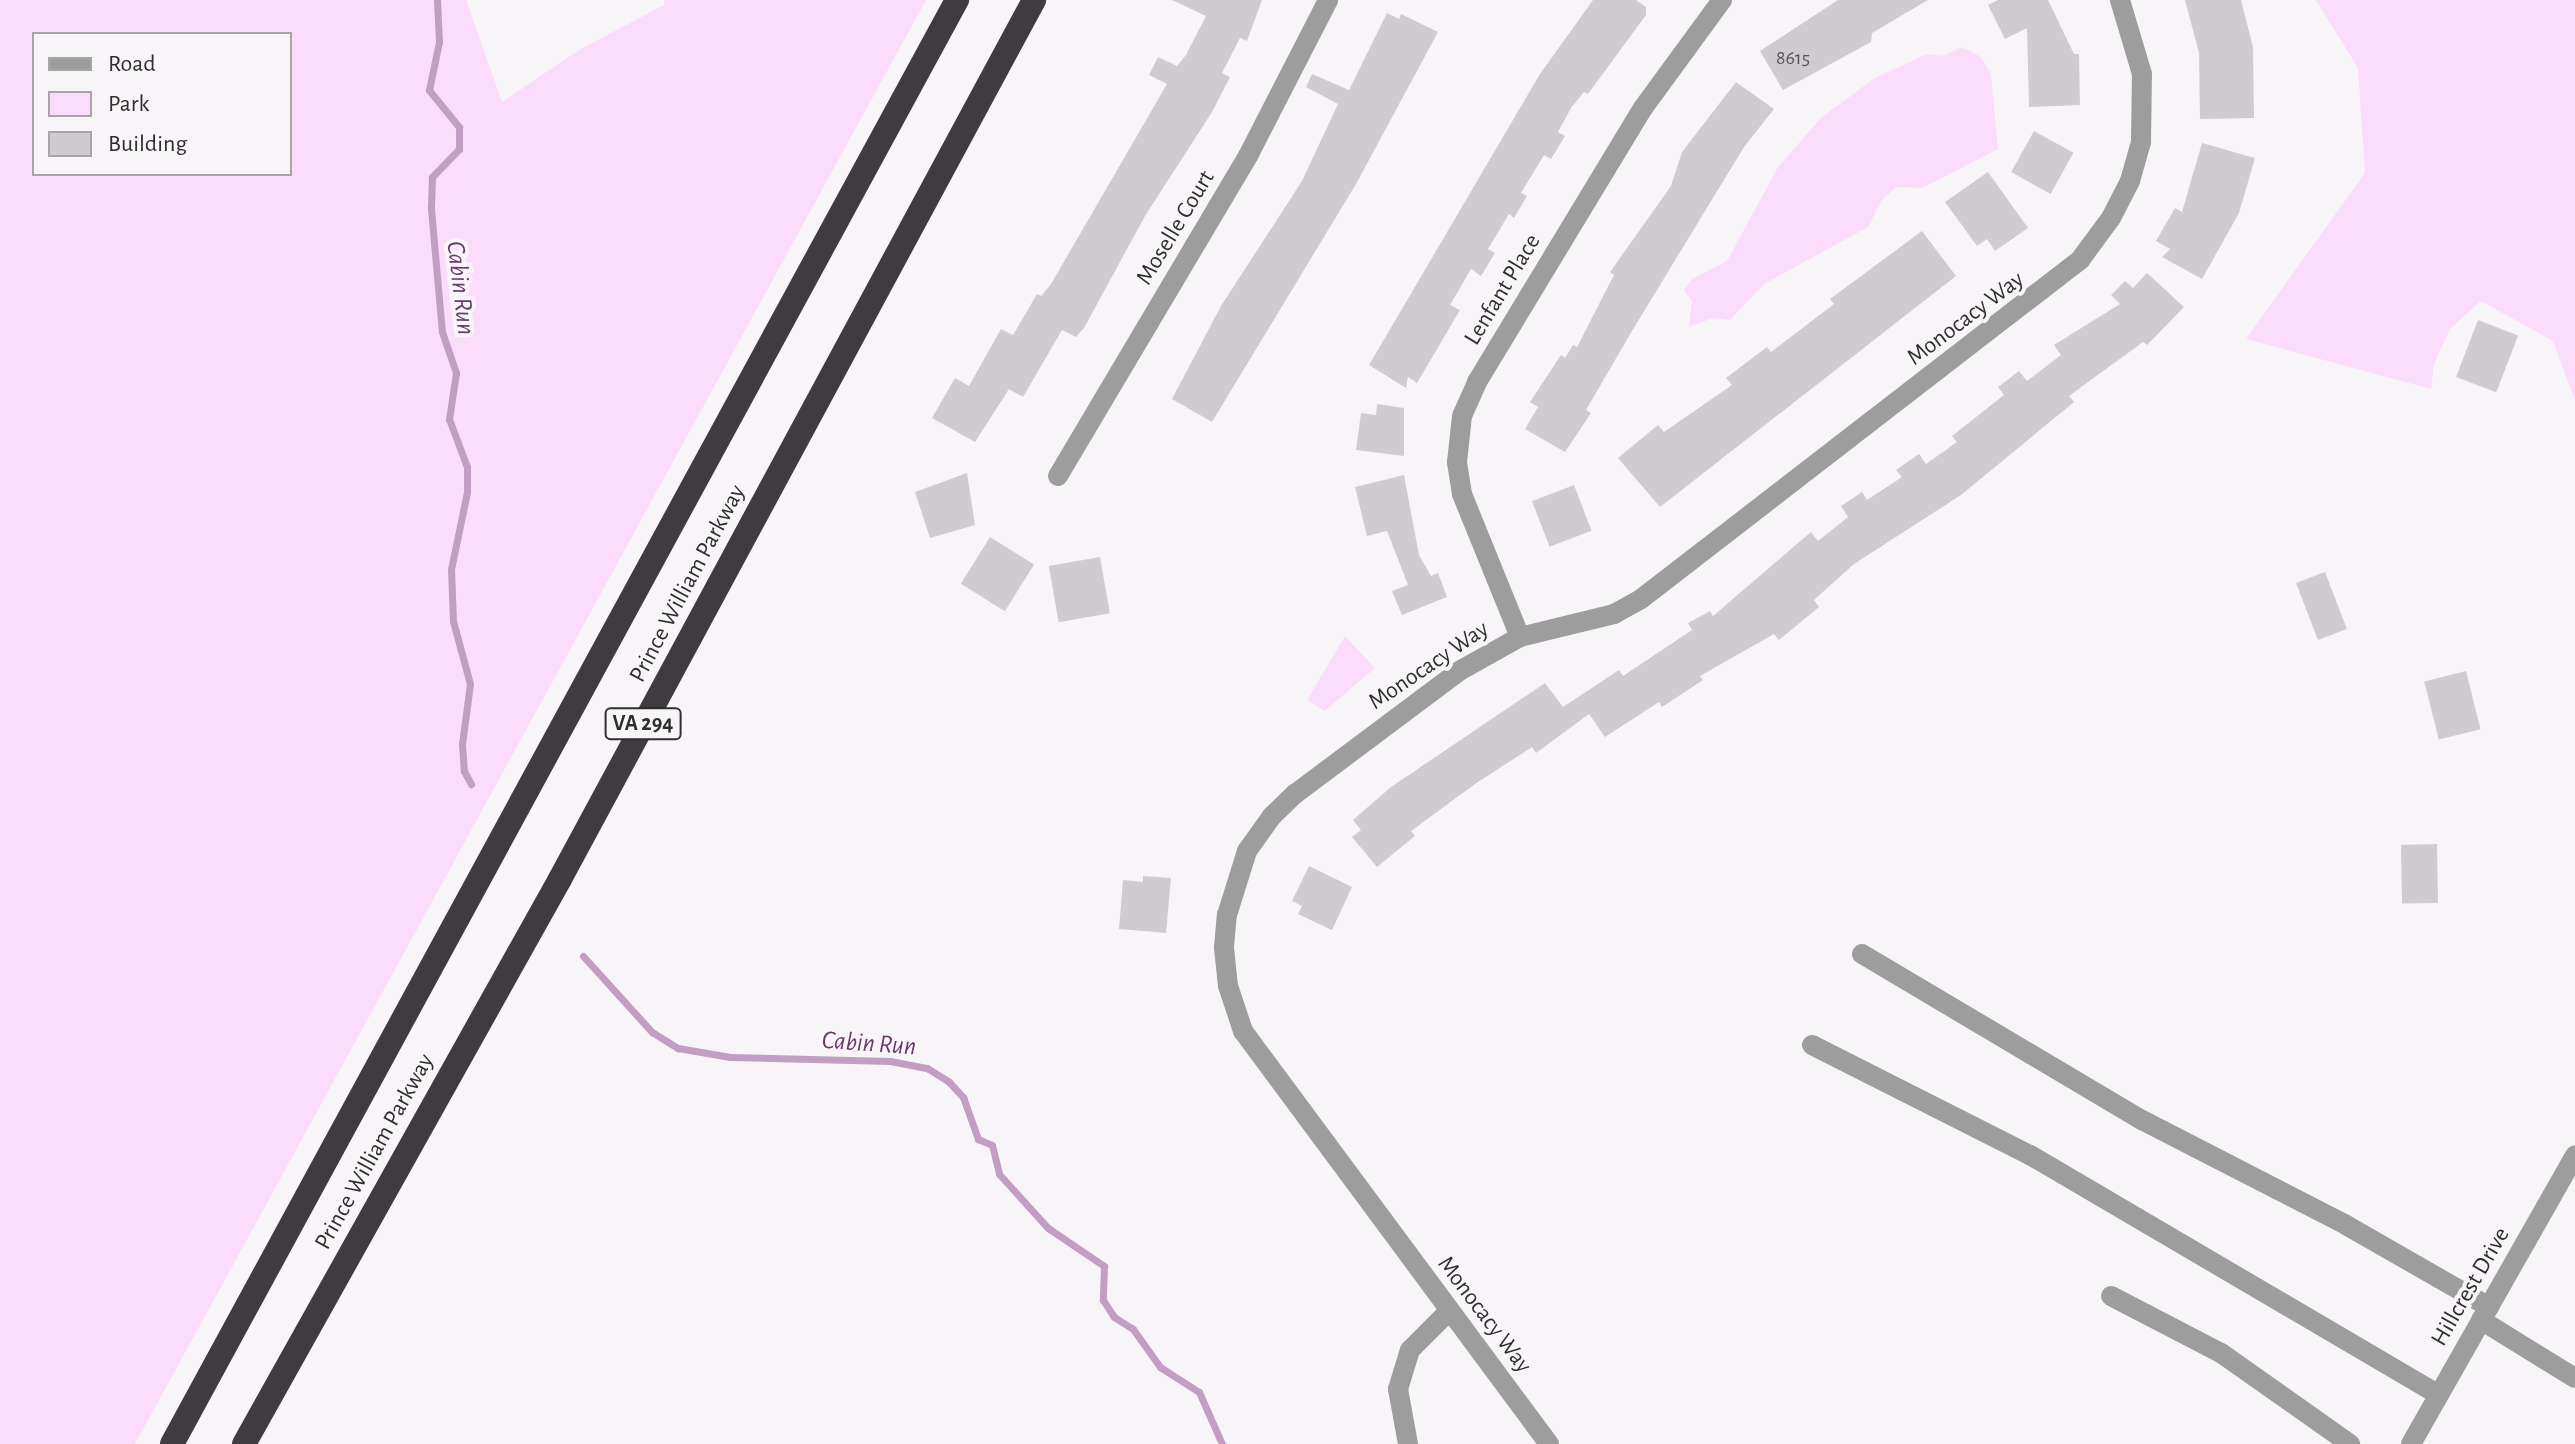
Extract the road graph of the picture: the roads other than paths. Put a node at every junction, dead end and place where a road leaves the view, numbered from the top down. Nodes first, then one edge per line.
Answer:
1 (957, 0) edge
2 (1034, 0) edge
3 (1328, 0) edge
4 (1722, 0) edge
5 (2120, 0) edge
6 (1058, 476) dead end
7 (1520, 637) junction
8 (1862, 954) dead end
9 (1812, 1045) dead end
10 (2575, 1155) edge
11 (2111, 1296) dead end
12 (1449, 1311) junction
13 (2485, 1314) junction
14 (2575, 1378) edge
15 (2439, 1395) junction
16 (172, 1444) edge
17 (244, 1444) edge
18 (1408, 1444) edge
19 (1549, 1444) edge
20 (2350, 1444) edge
21 (2411, 1444) edge

1 - 16 highway, Prince William Parkway / VA 294
2 - 17 highway, Prince William Parkway / VA 294
3 - 6 street, Moselle Court
4 - 7 street, Lenfant Place
5 - 7 street, Monocacy Way
7 - 12 street, Monocacy Way
8 - 13 street
9 - 15 street
10 - 13 street, Hillcrest Drive
11 - 20 street
12 - 18 street
12 - 19 street, Monocacy Way
13 - 14 street
13 - 15 street, Hillcrest Drive
15 - 21 street, Hillcrest Drive

